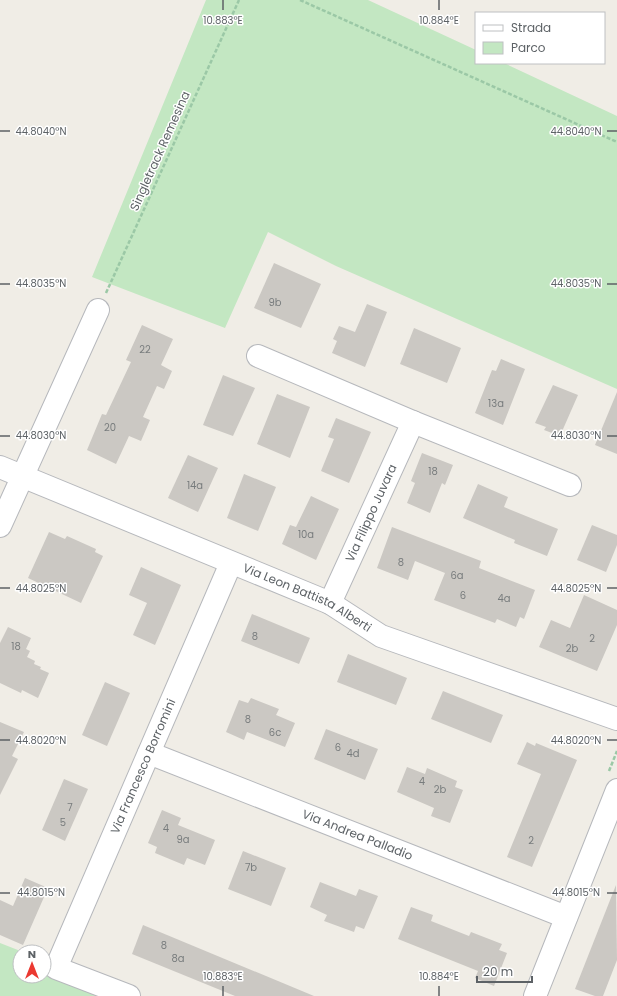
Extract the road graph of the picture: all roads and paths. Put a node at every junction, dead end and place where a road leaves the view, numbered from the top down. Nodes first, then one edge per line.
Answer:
1 (239, 0) edge
2 (300, 0) edge
3 (617, 142) edge
4 (98, 310) joint
5 (258, 356) dead end
6 (413, 422) junction
7 (0, 467) edge
8 (22, 477) junction
9 (570, 484) dead end
10 (0, 526) edge
11 (231, 563) junction
12 (330, 603) junction
13 (617, 719) edge
14 (149, 753) junction
15 (617, 790) edge
16 (611, 821) edge
17 (566, 917) junction
18 (129, 996) edge
19 (535, 996) edge

1 - 4 path, Singletrack Remesina
2 - 3 path
4 - 8 street
5 - 6 street
6 - 9 street
6 - 12 street, Via Filippo Juvara
7 - 8 street, Via Leon Battista Alberti
8 - 10 street
8 - 11 street, Via Leon Battista Alberti
11 - 12 street, Via Leon Battista Alberti
11 - 14 street, Via Francesco Borromini
12 - 13 street, Via Leon Battista Alberti
14 - 17 street, Via Andrea Palladio
14 - 18 street, Via Francesco Borromini
15 - 16 street
16 - 17 street
17 - 19 street

